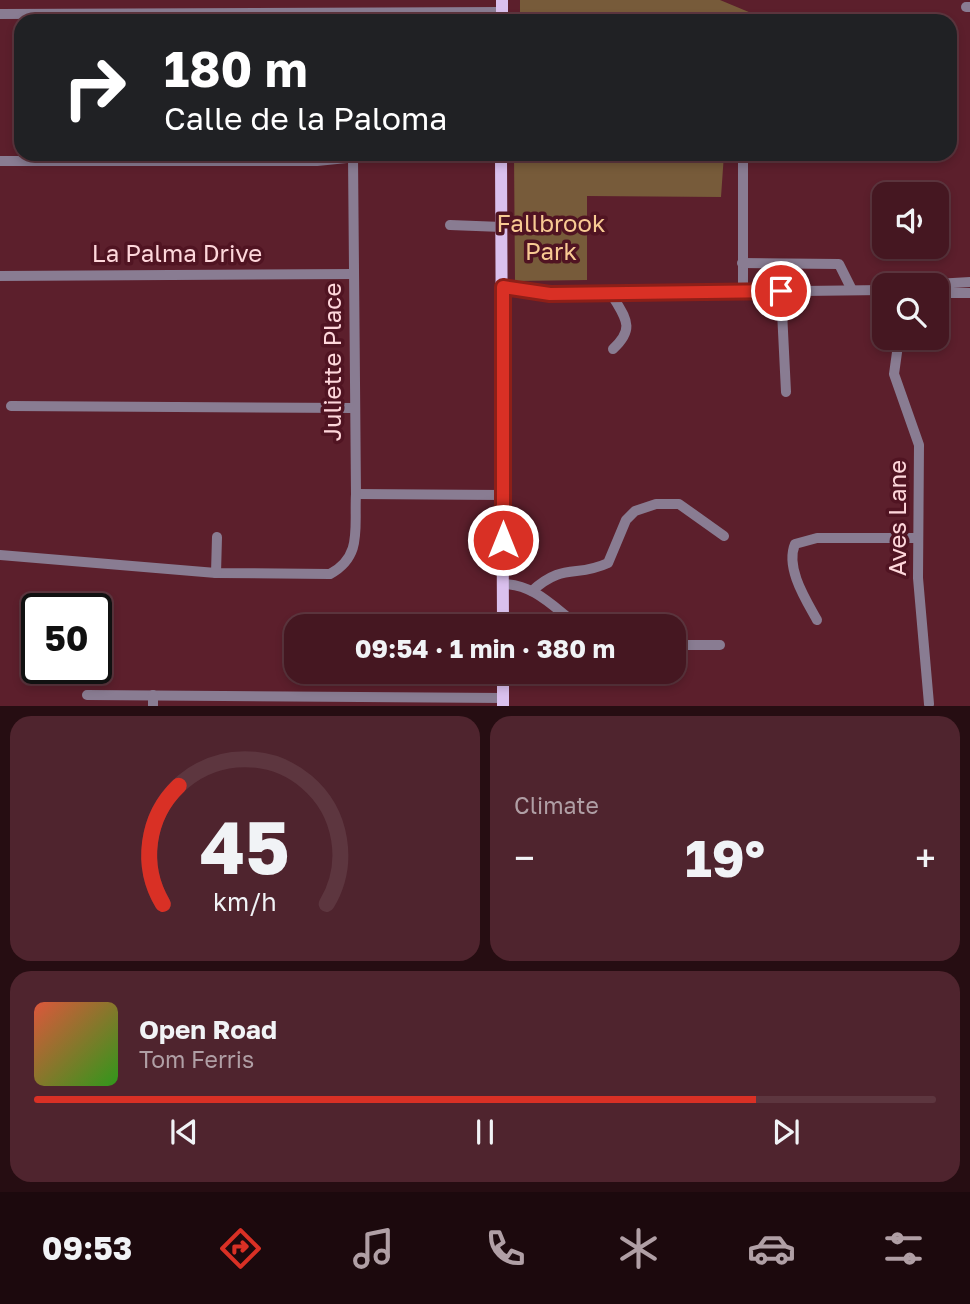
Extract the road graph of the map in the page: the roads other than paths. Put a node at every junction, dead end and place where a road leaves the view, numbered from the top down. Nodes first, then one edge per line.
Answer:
1 (195, 0) edge
2 (502, 11) edge
3 (194, 13) junction
4 (0, 14) edge
5 (273, 14) edge
6 (459, 14) edge
7 (14, 161) edge
8 (317, 161) edge
9 (353, 161) edge
10 (501, 161) edge
11 (743, 161) edge
12 (450, 225) dead end
13 (502, 227) junction
14 (742, 263) junction
15 (354, 274) junction
16 (0, 276) edge
17 (970, 282) edge
18 (949, 283) edge
19 (503, 287) junction
20 (852, 290) junction
21 (872, 290) edge
22 (743, 291) junction
23 (781, 291) junction
24 (611, 293) junction
25 (949, 293) edge
26 (970, 293) edge
27 (614, 349) dead end
28 (897, 350) edge
29 (786, 392) dead end
30 (11, 406) dead end
31 (354, 408) junction
32 (356, 494) junction
33 (502, 495) junction
34 (724, 536) dead end
35 (217, 537) dead end
36 (918, 538) junction
37 (0, 555) edge
38 (216, 573) junction
39 (503, 584) junction
40 (532, 591) junction
41 (503, 614) edge
42 (566, 614) edge
43 (817, 620) dead end
44 (686, 645) edge
45 (720, 645) dead end
46 (503, 684) edge
47 (87, 695) dead end
48 (153, 700) edge
49 (503, 702) edge
50 (929, 704) dead end

1 - 3 street
2 - 6 street
3 - 4 street
3 - 5 street
7 - 8 street
9 - 15 street, Juliette Place
10 - 13 main road
11 - 14 street
12 - 13 street
13 - 19 main road
14 - 20 street
14 - 22 street
15 - 16 street, La Palma Drive
15 - 31 street, Juliette Place
17 - 18 street
19 - 24 street
19 - 33 main road
20 - 21 street
20 - 23 street
22 - 23 street
22 - 24 street
23 - 29 street
24 - 27 street
25 - 26 street
28 - 36 street, Aves Lane
30 - 31 street
31 - 32 street, Juliette Place
32 - 33 street
32 - 38 street, Juliette Place
33 - 39 main road
34 - 40 street
35 - 38 street
36 - 43 street
36 - 50 street, Aves Lane
37 - 38 street
39 - 40 street
39 - 41 main road
40 - 42 street
44 - 45 street
46 - 49 main road
47 - 48 street
48 - 49 street

